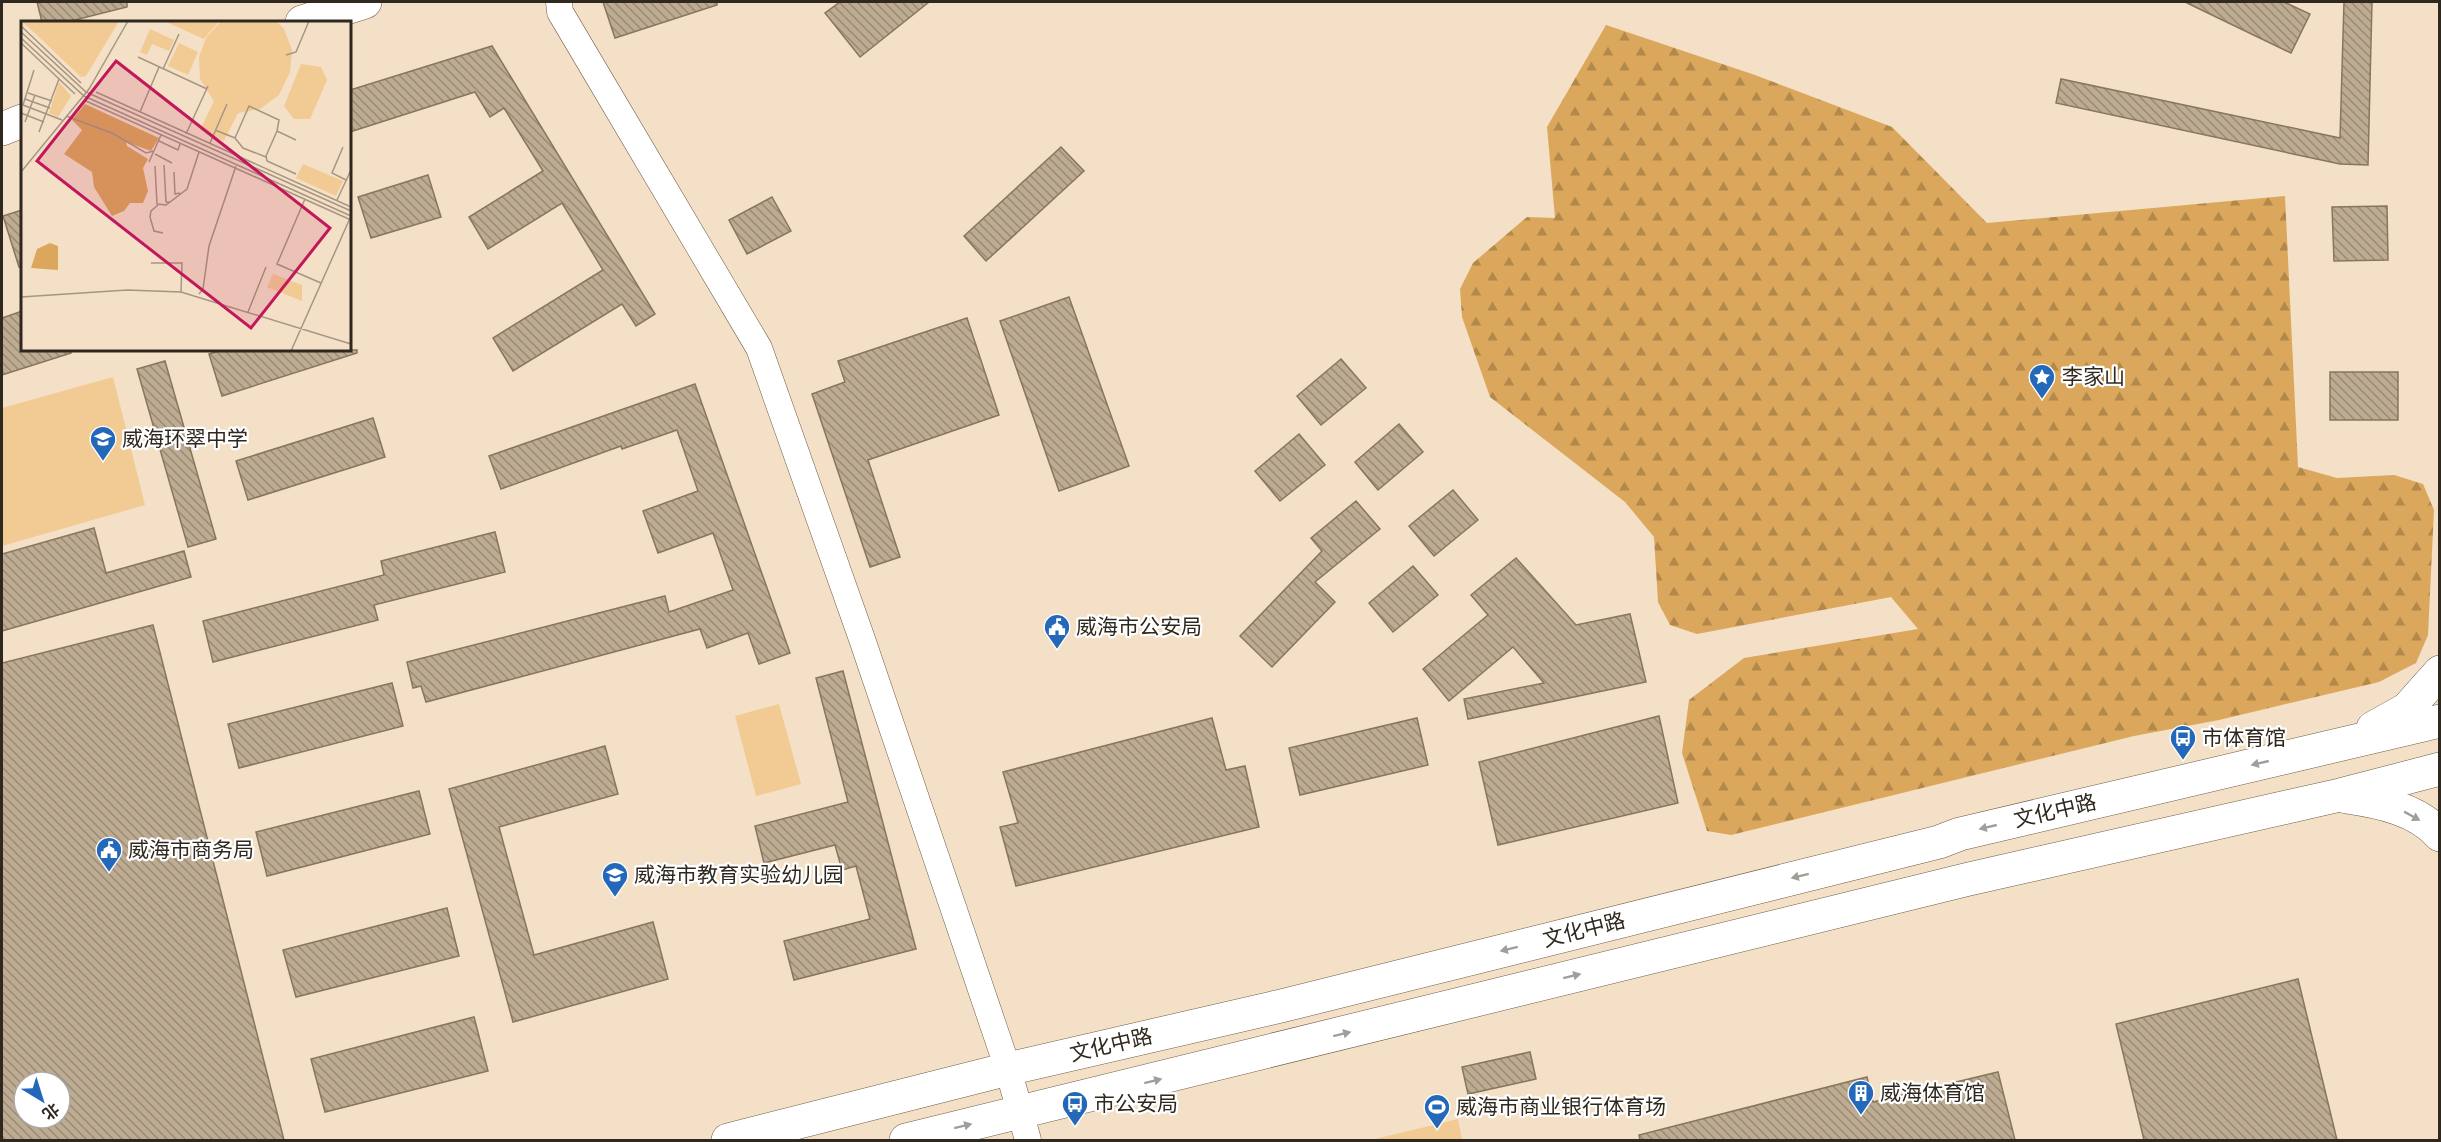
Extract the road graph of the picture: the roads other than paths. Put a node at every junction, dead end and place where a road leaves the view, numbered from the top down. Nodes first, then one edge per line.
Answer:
1 (365, 2) edge
2 (560, 2) edge
3 (305, 21) edge
4 (21, 121) edge
5 (2, 129) edge
6 (2439, 672) edge
7 (2439, 721) edge
8 (2349, 742) junction
9 (2439, 769) edge
10 (2340, 795) junction
11 (2439, 835) edge
12 (1008, 1069) junction
13 (1024, 1126) edge
14 (728, 1140) edge
15 (906, 1140) edge

1 - 3 main road
2 - 12 street
4 - 5 main road
6 - 8 main road
7 - 8 main road, 文化中路
8 -> 12 main road, 文化中路
9 - 10 main road, 文化中路
10 -> 11 main road
13 -> 10 main road, 文化中路
12 - 13 street
12 - 14 main road, 文化中路
15 -> 13 main road, 文化中路

